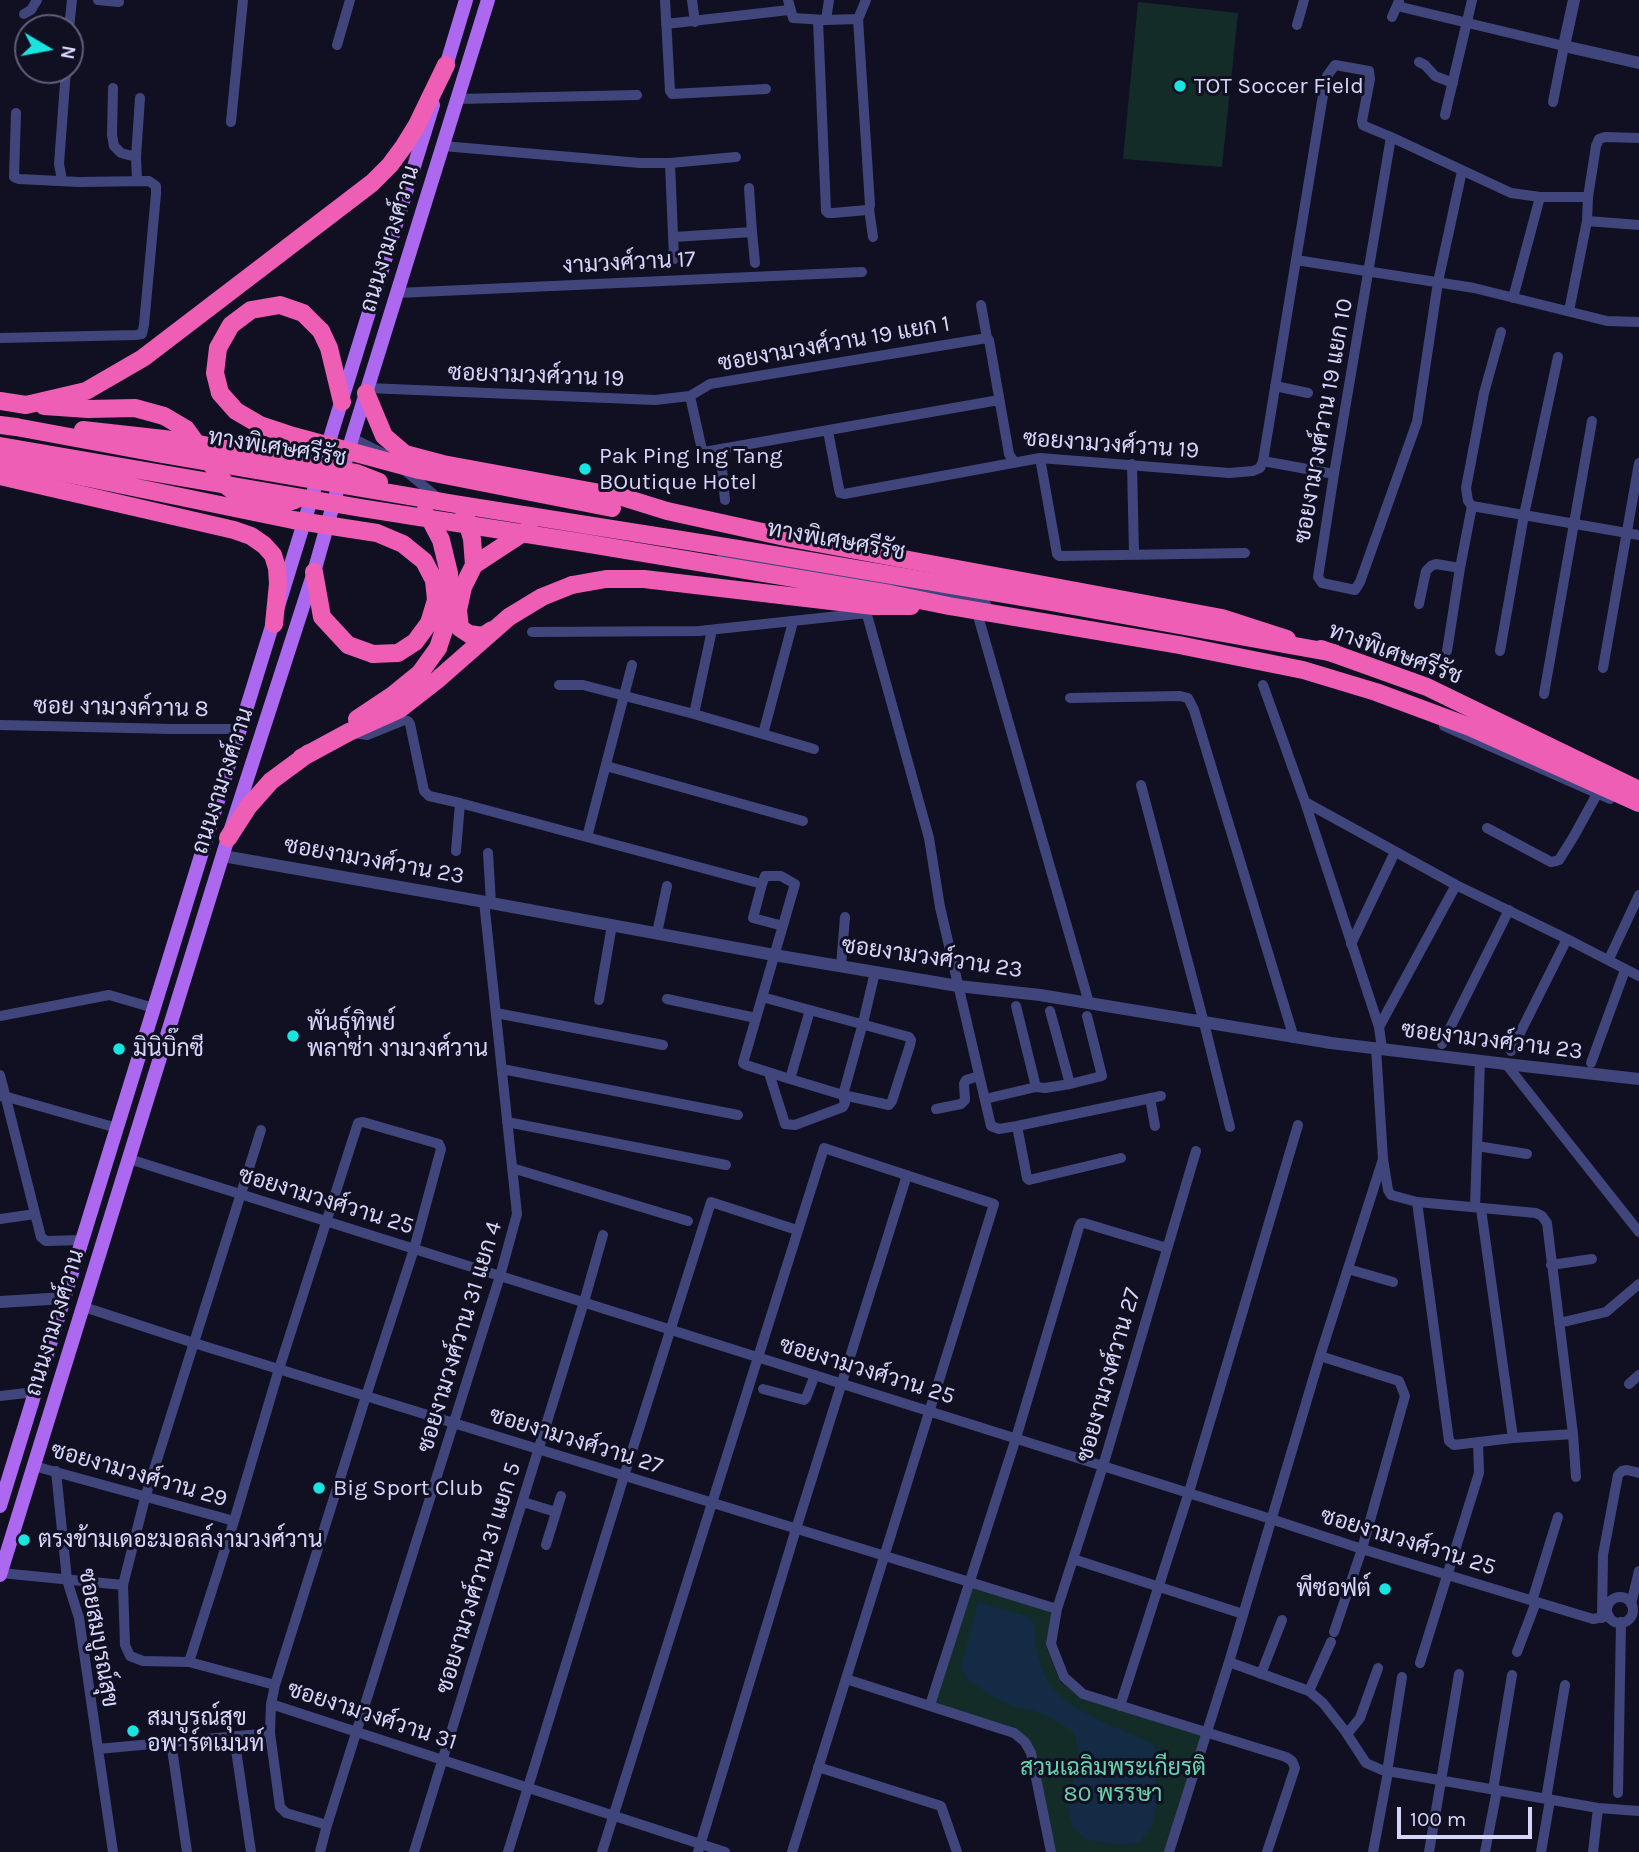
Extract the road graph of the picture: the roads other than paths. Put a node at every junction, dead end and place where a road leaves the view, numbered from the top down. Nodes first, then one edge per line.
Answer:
1 (37, 0) edge
2 (98, 0) edge
3 (243, 0) edge
4 (350, 0) edge
5 (466, 0) edge
6 (488, 0) edge
7 (665, 0) edge
8 (692, 0) edge
9 (829, 0) edge
10 (866, 0) edge
11 (1304, 0) edge
12 (1472, 0) edge
13 (1574, 0) edge
14 (119, 2) edge
15 (1398, 3) edge
16 (790, 10) edge
17 (24, 14) dead end
18 (1392, 17) dead end
19 (858, 19) junction
20 (822, 20) junction
21 (695, 22) junction
22 (1466, 23) junction
23 (666, 24) junction
24 (1297, 25) dead end
25 (337, 45) dead end
26 (1564, 46) junction
27 (1419, 62) dead end
28 (1639, 63) edge
29 (446, 65) junction
30 (1452, 83) junction
31 (64, 84) edge
32 (113, 88) dead end
33 (766, 89) dead end
34 (637, 95) dead end
35 (141, 98) dead end
36 (457, 99) junction
37 (1553, 102) dead end
38 (16, 113) dead end
39 (1445, 115) dead end
40 (231, 122) dead end
41 (1391, 137) junction
42 (1639, 138) edge
43 (443, 146) junction
44 (136, 157) junction
45 (736, 157) dead end
46 (670, 163) junction
47 (1462, 171) junction
48 (62, 180) junction
49 (137, 180) junction
50 (749, 188) dead end
51 (1540, 197) junction
52 (1588, 197) junction
53 (869, 209) junction
54 (1587, 221) junction
55 (1639, 225) edge
56 (752, 232) junction
57 (674, 237) junction
58 (873, 237) dead end
59 (674, 258) dead end
60 (1296, 260) junction
61 (755, 263) dead end
62 (1369, 271) junction
63 (862, 272) dead end
64 (1438, 282) junction
65 (397, 293) junction
66 (1513, 298) junction
67 (981, 305) dead end
68 (1569, 311) junction
69 (1639, 322) edge
70 (1501, 332) dead end
71 (0, 338) edge
72 (987, 338) junction
73 (1558, 357) dead end
74 (1275, 386) junction
75 (367, 391) junction
76 (1308, 393) dead end
77 (690, 396) junction
78 (999, 400) junction
79 (0, 401) edge
80 (342, 402) junction
81 (26, 405) junction
82 (1592, 421) dead end
83 (8, 426) edge
84 (828, 431) junction
85 (352, 438) junction
86 (0, 446) edge
87 (720, 449) junction
88 (1040, 458) junction
89 (0, 460) edge
90 (1263, 461) junction
91 (1014, 462) junction
92 (1639, 463) edge
93 (1132, 464) junction
94 (1334, 474) junction
95 (0, 475) edge
96 (313, 494) junction
97 (726, 500) dead end
98 (1472, 506) junction
99 (464, 511) junction
100 (665, 512) junction
101 (1524, 514) junction
102 (702, 518) junction
103 (537, 524) junction
104 (1574, 524) junction
105 (1628, 533) junction
106 (1639, 535) edge
107 (691, 548) junction
108 (1245, 553) dead end
109 (1134, 554) junction
110 (474, 565) junction
111 (1460, 568) junction
112 (314, 572) junction
113 (859, 579) junction
114 (974, 601) junction
115 (1419, 604) dead end
116 (949, 606) junction
117 (867, 614) junction
118 (509, 617) junction
119 (793, 622) junction
120 (274, 624) junction
121 (712, 630) junction
122 (532, 632) dead end
123 (1447, 651) dead end
124 (1500, 651) dead end
125 (1334, 653) junction
126 (632, 665) dead end
127 (1603, 668) dead end
128 (559, 685) dead end
129 (1263, 685) dead end
130 (1544, 694) dead end
131 (624, 695) junction
132 (1070, 698) dead end
133 (694, 714) junction
134 (0, 725) edge
135 (242, 729) junction
136 (349, 732) junction
137 (763, 734) junction
138 (814, 748) dead end
139 (302, 758) junction
140 (606, 766) junction
141 (1141, 785) dead end
142 (1639, 790) edge
143 (1597, 794) junction
144 (1305, 802) junction
145 (460, 803) junction
146 (1639, 803) edge
147 (1639, 811) edge
148 (803, 821) dead end
149 (1487, 828) dead end
150 (587, 837) junction
151 (228, 838) junction
152 (456, 851) dead end
153 (1395, 852) junction
154 (488, 853) dead end
155 (223, 856) junction
156 (762, 884) junction
157 (1456, 885) junction
158 (667, 886) dead end
159 (1639, 895) edge
160 (487, 902) junction
161 (1509, 910) junction
162 (845, 916) dead end
163 (612, 925) junction
164 (783, 926) junction
165 (657, 933) junction
166 (1567, 939) junction
167 (1351, 944) junction
168 (774, 955) junction
169 (1609, 960) junction
170 (841, 966) junction
171 (1625, 970) junction
172 (875, 972) junction
173 (1639, 976) edge
174 (958, 986) junction
175 (762, 997) junction
176 (667, 999) dead end
177 (598, 1000) dead end
178 (1016, 1006) dead end
179 (154, 1008) junction
180 (1088, 1009) junction
181 (810, 1010) junction
182 (1050, 1011) dead end
183 (496, 1013) junction
184 (0, 1016) edge
185 (756, 1018) junction
186 (1205, 1023) junction
187 (863, 1024) junction
188 (1379, 1027) junction
189 (1294, 1038) junction
190 (1442, 1044) dead end
191 (663, 1045) dead end
192 (1379, 1049) junction
193 (1511, 1051) dead end
194 (1480, 1061) junction
195 (1591, 1063) dead end
196 (1506, 1065) junction
197 (502, 1069) junction
198 (769, 1073) junction
199 (0, 1075) edge
200 (979, 1076) junction
201 (790, 1079) junction
202 (1639, 1079) edge
203 (1070, 1084) junction
204 (1036, 1087) junction
205 (843, 1094) junction
206 (2, 1096) edge
207 (1161, 1096) dead end
208 (1150, 1098) junction
209 (985, 1099) junction
210 (936, 1109) dead end
211 (738, 1115) dead end
212 (507, 1122) junction
213 (1298, 1125) dead end
214 (1017, 1126) junction
215 (1155, 1126) dead end
216 (1230, 1127) dead end
217 (117, 1128) junction
218 (261, 1130) dead end
219 (1477, 1146) junction
220 (1196, 1151) dead end
221 (1527, 1154) dead end
222 (1121, 1158) dead end
223 (1382, 1159) junction
224 (130, 1160) junction
225 (726, 1165) dead end
226 (512, 1168) junction
227 (907, 1175) junction
228 (240, 1194) junction
229 (1417, 1202) junction
230 (1478, 1208) junction
231 (35, 1214) junction
232 (0, 1219) edge
233 (688, 1221) dead end
234 (327, 1222) junction
235 (797, 1230) junction
236 (1639, 1232) edge
237 (603, 1235) dead end
238 (83, 1240) junction
239 (1167, 1248) junction
240 (414, 1249) junction
241 (1592, 1259) dead end
242 (1551, 1265) junction
243 (1348, 1269) junction
244 (500, 1276) junction
245 (1393, 1282) dead end
246 (1639, 1284) edge
247 (65, 1298) junction
248 (0, 1303) edge
249 (584, 1303) junction
250 (84, 1307) junction
251 (1559, 1323) junction
252 (672, 1330) junction
253 (194, 1343) junction
254 (1321, 1356) junction
255 (758, 1357) junction
256 (279, 1369) junction
257 (1639, 1375) edge
258 (815, 1376) junction
259 (843, 1384) junction
260 (1629, 1384) dead end
261 (763, 1389) dead end
262 (35, 1391) junction
263 (0, 1396) edge
264 (366, 1396) junction
265 (929, 1411) junction
266 (454, 1423) junction
267 (1573, 1434) junction
268 (1016, 1438) junction
269 (1513, 1438) junction
270 (1478, 1442) junction
271 (538, 1449) junction
272 (34, 1466) junction
273 (1103, 1466) junction
274 (56, 1471) junction
275 (1639, 1473) edge
276 (624, 1476) junction
277 (1576, 1477) dead end
278 (1189, 1492) junction
279 (561, 1496) dead end
280 (145, 1498) junction
281 (523, 1502) junction
282 (712, 1503) junction
283 (0, 1506) edge
284 (556, 1512) junction
285 (1558, 1517) dead end
286 (1271, 1519) junction
287 (234, 1521) junction
288 (796, 1529) junction
289 (546, 1545) dead end
290 (1362, 1549) junction
291 (884, 1555) junction
292 (1073, 1559) junction
293 (1639, 1571) edge
294 (0, 1574) edge
295 (1448, 1574) junction
296 (67, 1580) junction
297 (968, 1581) junction
298 (123, 1585) junction
299 (1158, 1586) junction
300 (1534, 1601) junction
301 (1057, 1609) junction
302 (1634, 1610) edge
303 (1243, 1614) junction
304 (1601, 1618) junction
305 (1282, 1620) dead end
306 (1621, 1622) junction
307 (1517, 1652) dead end
308 (189, 1662) junction
309 (1229, 1662) junction
310 (1420, 1663) dead end
311 (1378, 1668) dead end
312 (1261, 1674) junction
313 (1458, 1674) dead end
314 (1512, 1675) dead end
315 (1402, 1676) dead end
316 (846, 1679) junction
317 (275, 1685) junction
318 (1565, 1685) dead end
319 (1309, 1691) junction
320 (271, 1704) junction
321 (930, 1705) junction
322 (1120, 1706) junction
323 (357, 1732) junction
324 (270, 1733) junction
325 (1206, 1733) junction
326 (1347, 1734) junction
327 (234, 1736) junction
328 (171, 1742) junction
329 (98, 1748) junction
330 (443, 1760) junction
331 (818, 1767) junction
332 (1388, 1772) junction
333 (1441, 1781) junction
334 (527, 1787) junction
335 (1495, 1790) junction
336 (1618, 1793) dead end
337 (1548, 1799) junction
338 (1598, 1808) junction
339 (1639, 1811) edge
340 (613, 1815) junction
341 (327, 1825) junction
342 (699, 1848) edge
343 (113, 1852) edge
344 (187, 1852) edge
345 (251, 1852) edge
346 (320, 1852) edge
347 (414, 1852) edge
348 (508, 1852) edge
349 (602, 1852) edge
350 (725, 1852) edge
351 (792, 1852) edge
352 (957, 1852) edge
353 (1051, 1852) edge
354 (1169, 1852) edge
355 (1267, 1852) edge
356 (1373, 1852) edge
357 (1429, 1852) edge
358 (1485, 1852) edge
359 (1541, 1852) edge
360 (1592, 1852) edge

1 - 17 street
2 - 14 street
3 - 40 street
4 - 25 street
5 - 29 main road, ถนนงามวงศ์วาน
6 - 36 main road, ถนนงามวงศ์วาน
7 - 23 street
8 - 21 street
9 - 20 street
10 - 19 street
11 - 24 street
12 - 22 street
13 - 26 street
15 - 18 street
15 - 22 street
16 - 20 street
16 - 21 street
19 - 20 street
19 - 53 street
20 - 53 street
21 - 23 street
22 - 26 street
22 - 30 street
23 - 33 street
26 - 28 street
26 - 37 street
27 - 30 street
29 - 80 main road, ถนนงามวงศ์วาน
29 - 81 highway
30 - 39 street
31 - 48 street
32 - 44 street
34 - 36 street
35 - 44 street
36 - 43 main road, ถนนงามวงศ์วาน
38 - 48 street
41 - 47 street
41 - 60 street
41 - 62 street, ซอยงามวงศ์วาน 19 แยก 10
42 - 52 street
43 - 46 street
43 - 65 main road, ถนนงามวงศ์วาน
44 - 49 street
45 - 46 street
46 - 57 street
47 - 51 street
47 - 64 street
48 - 49 street
49 - 71 street
50 - 56 street
51 - 52 street
51 - 66 street
52 - 54 street
53 - 58 street
54 - 55 street
54 - 68 street
56 - 57 street
56 - 61 street
57 - 59 street
60 - 62 street
60 - 74 street
62 - 64 street
62 - 94 street, ซอยงามวงศ์วาน 19 แยก 10
63 - 65 street, งามวงศ์วาน 17
64 - 66 street
64 - 94 street, ซอยงามวงศ์วาน 19 แยก 10
65 - 75 main road, ถนนงามวงศ์วาน
66 - 68 street
67 - 72 street, ซอยงามวงศ์วาน 19
68 - 69 street
70 - 98 street
72 - 77 street, ซอยงามวงศ์วาน 19 แยก 1
72 - 78 street, ซอยงามวงศ์วาน 19
73 - 101 street
74 - 76 street
74 - 90 street
75 - 77 street, ซอยงามวงศ์วาน 19
75 - 85 main road, ถนนงามวงศ์วาน
75 - 100 highway
77 - 87 street
78 - 84 street
78 - 91 street, ซอยงามวงศ์วาน 19
79 - 81 highway
80 - 96 main road, ถนนงามวงศ์วาน
80 - 100 highway, bridge
81 - 96 highway
82 - 104 street
83 - 125 highway, ทางพิเศษศรีรัช, bridge
83 - 139 highway, bridge
84 - 87 street
84 - 91 street
85 - 99 street
85 - 112 main road, ถนนงามวงศ์วาน
86 - 116 highway, ทางพิเศษศรีรัช, bridge
87 - 97 street
88 - 91 street, ซอยงามวงศ์วาน 19
88 - 93 street, ซอยงามวงศ์วาน 19
88 - 109 street
89 - 112 highway, bridge
90 - 93 street, ซอยงามวงศ์วาน 19
90 - 94 street
92 - 105 street
93 - 109 street
95 - 120 highway
96 - 120 main road, ถนนงามวงศ์วาน
98 - 101 street
98 - 111 street
99 - 103 street
99 - 110 highway
100 - 102 highway
100 - 107 highway
101 - 104 street
101 - 124 street
102 - 107 highway
102 - 125 highway, bridge
103 - 107 street
103 - 110 highway
104 - 105 street
104 - 130 street
105 - 106 street
105 - 127 street
107 - 113 street
108 - 109 street
110 - 118 highway
111 - 115 street
111 - 123 street
112 - 151 main road, ถนนงามวงศ์วาน
113 - 114 street
113 - 117 street
114 - 143 street
114 - 180 street
116 - 118 highway, bridge
116 - 146 highway, ทางพิเศษศรีรัช, bridge
117 - 119 street
117 - 174 street
118 - 136 highway
119 - 121 street
119 - 137 street
120 - 135 main road, ถนนงามวงศ์วาน
121 - 122 street
121 - 133 street
125 - 142 highway, ทางพิเศษศรีรัช
126 - 131 street
128 - 131 street
129 - 144 street
131 - 133 street
131 - 140 street
132 - 189 street
133 - 137 street
134 - 135 street, ซอย งามวงค์วาน 8
135 - 179 main road, ถนนงามวงศ์วาน
136 - 139 highway
136 - 145 street
137 - 138 street
139 - 151 highway
140 - 148 street
140 - 150 street
141 - 186 street
143 - 147 street
143 - 149 street
144 - 153 street
144 - 167 street
145 - 150 street
145 - 152 street
150 - 156 street
151 - 155 main road, ถนนงามวงศ์วาน
153 - 157 street
153 - 167 street
154 - 160 street, ซอยงามวงศ์วาน 31 แยก 4
155 - 160 street, ซอยงามวงศ์วาน 23
155 - 224 main road, ถนนงามวงศ์วาน
156 - 164 street
156 - 164 street
157 - 161 street
157 - 188 street
158 - 165 street
159 - 169 street
160 - 163 street, ซอยงามวงศ์วาน 23
160 - 183 street, ซอยงามวงศ์วาน 31 แยก 4
161 - 166 street
161 - 190 street
162 - 170 street
163 - 165 street, ซอยงามวงศ์วาน 23
163 - 177 street
164 - 168 street
165 - 168 street, ซอยงามวงศ์วาน 23
166 - 169 street
166 - 193 street
167 - 188 street
168 - 170 street, ซอยงามวงศ์วาน 23
168 - 175 street
169 - 171 street
170 - 172 street, ซอยงามวงศ์วาน 23
171 - 173 street
171 - 195 street
172 - 174 street, ซอยงามวงศ์วาน 23
172 - 187 street
174 - 180 street, ซอยงามวงศ์วาน 23
174 - 200 street
175 - 181 street
175 - 185 street
176 - 185 street
178 - 204 street
179 - 184 street
179 - 217 main road, ถนนงามวงศ์วาน
180 - 186 street, ซอยงามวงศ์วาน 23
180 - 203 street
181 - 187 street
181 - 201 street
182 - 203 street
183 - 191 street
183 - 197 street, ซอยงามวงศ์วาน 31 แยก 4
185 - 198 street
186 - 189 street, ซอยงามวงศ์วาน 23
186 - 216 street
187 - 205 street
187 - 205 street
188 - 192 street
189 - 192 street, ซอยงามวงศ์วาน 23
192 - 194 street, ซอยงามวงศ์วาน 23
192 - 223 street
194 - 196 street, ซอยงามวงศ์วาน 23
194 - 219 street
196 - 202 street, ซอยงามวงศ์วาน 23
196 - 236 street
197 - 211 street
197 - 212 street, ซอยงามวงศ์วาน 31 แยก 4
198 - 201 street
198 - 205 street
199 - 206 street
200 - 209 street
200 - 210 street
201 - 205 street
203 - 204 street
204 - 209 street
206 - 217 street
206 - 231 street
207 - 208 street
208 - 214 street
208 - 215 street
209 - 214 street
212 - 225 street
212 - 226 street, ซอยงามวงศ์วาน 31 แยก 4
213 - 278 street
214 - 222 street
217 - 238 main road, ถนนงามวงศ์วาน
218 - 228 street
219 - 221 street
219 - 230 street
220 - 239 street, ซอยงามวงศ์วาน 27
223 - 229 street
223 - 243 street
224 - 228 street, ซอยงามวงศ์วาน 25
224 - 250 main road, ถนนงามวงศ์วาน
226 - 233 street
226 - 244 street, ซอยงามวงศ์วาน 31 แยก 4
227 - 235 street
227 - 259 street
227 - 265 street
228 - 234 street, ซอยงามวงศ์วาน 25
228 - 253 street
229 - 230 street
229 - 270 street
230 - 242 street
230 - 269 street
231 - 232 street
231 - 238 street
234 - 240 street, ซอยงามวงศ์วาน 25
234 - 240 street
234 - 256 street
235 - 252 street
235 - 255 street
237 - 249 street, ซอยงามวงศ์วาน 31 แยก 5
238 - 247 main road, ถนนงามวงศ์วาน
239 - 268 street
239 - 273 street, ซอยงามวงศ์วาน 27
240 - 244 street, ซอยงามวงศ์วาน 25
240 - 264 street
241 - 242 street
242 - 251 street
243 - 245 street
243 - 254 street
244 - 249 street, ซอยงามวงศ์วาน 25
244 - 266 street, ซอยงามวงศ์วาน 31 แยก 4
246 - 251 street
247 - 248 street
247 - 262 main road, ถนนงามวงศ์วาน
249 - 252 street, ซอยงามวงศ์วาน 25
249 - 271 street, ซอยงามวงศ์วาน 31 แยก 5
250 - 253 street, ซอยงามวงศ์วาน 27
250 - 272 main road, ถนนงามวงศ์วาน
251 - 267 street
252 - 255 street, ซอยงามวงศ์วาน 25
252 - 276 street
253 - 256 street, ซอยงามวงศ์วาน 27
253 - 280 street
254 - 286 street
254 - 290 street
255 - 258 street, ซอยงามวงศ์วาน 25
255 - 282 street
256 - 264 street, ซอยงามวงศ์วาน 27
256 - 287 street
257 - 260 street
258 - 259 street, ซอยงามวงศ์วาน 25
258 - 261 street
259 - 265 street, ซอยงามวงศ์วาน 25
259 - 288 street
262 - 263 street
262 - 283 main road, ถนนงามวงศ์วาน
264 - 266 street, ซอยงามวงศ์วาน 27
264 - 317 street
265 - 268 street, ซอยงามวงศ์วาน 25
265 - 291 street
266 - 271 street, ซอยงามวงศ์วาน 27
266 - 323 street, ซอยงามวงศ์วาน 31 แยก 4
267 - 269 street
267 - 277 street
268 - 273 street, ซอยงามวงศ์วาน 25
268 - 297 street
269 - 270 street
270 - 295 street
271 - 276 street, ซอยงามวงศ์วาน 27
271 - 281 street, ซอยงามวงศ์วาน 31 แยก 5
272 - 274 street, ซอยงามวงศ์วาน 29
272 - 294 main road, ถนนงามวงศ์วาน
273 - 278 street, ซอยงามวงศ์วาน 25
273 - 292 street, ซอยงามวงศ์วาน 27
274 - 280 street, ซอยงามวงศ์วาน 29
274 - 296 street, ซอยสมบูรณ์สุข
275 - 304 street
276 - 282 street, ซอยงามวงศ์วาน 27
276 - 334 street
278 - 286 street, ซอยงามวงศ์วาน 25
278 - 299 street
279 - 284 street
280 - 287 street, ซอยงามวงศ์วาน 29
280 - 298 street
281 - 284 street
281 - 330 street, ซอยงามวงศ์วาน 31 แยก 5
282 - 288 street, ซอยงามวงศ์วาน 27
282 - 340 street
284 - 289 street
285 - 300 street
286 - 290 street, ซอยงามวงศ์วาน 25
286 - 303 street
287 - 308 street
288 - 291 street, ซอยงามวงศ์วาน 27
288 - 342 street
290 - 295 street, ซอยงามวงศ์วาน 25
290 - 319 street
291 - 297 street, ซอยงามวงศ์วาน 27
291 - 316 street
292 - 299 street
292 - 301 street, ซอยงามวงศ์วาน 27
293 - 302 street
294 - 296 street
295 - 300 street, ซอยงามวงศ์วาน 25
295 - 310 street
296 - 298 street
296 - 329 street, ซอยสมบูรณ์สุข
297 - 301 street, ซอยงามวงศ์วาน 27
297 - 321 street
298 - 308 street, ซอยงามวงศ์วาน 31
299 - 303 street
299 - 322 street
300 - 304 street, ซอยงามวงศ์วาน 25
300 - 307 street
301 - 322 street, ซอยงามวงศ์วาน 27
302 - 304 street
302 - 306 street
303 - 309 street
304 - 306 street, ซอยงามวงศ์วาน 25
305 - 312 street
306 - 336 street
308 - 317 street, ซอยงามวงศ์วาน 31
309 - 312 street
309 - 325 street
311 - 326 street
312 - 319 street
313 - 333 street
314 - 335 street
315 - 332 street
316 - 321 street
316 - 331 street
317 - 320 street, ซอยงามวงศ์วาน 31
318 - 337 street
319 - 326 street
320 - 323 street, ซอยงามวงศ์วาน 31
320 - 324 street
321 - 353 street
322 - 325 street, ซอยงามวงศ์วาน 27
323 - 330 street, ซอยงามวงศ์วาน 31
323 - 341 street, ซอยงามวงศ์วาน 31 แยก 4
324 - 327 street
324 - 341 street
325 - 354 street
325 - 355 street, ซอยงามวงศ์วาน 27
326 - 332 street
327 - 328 street
327 - 345 street
328 - 329 street
328 - 344 street
329 - 343 street, ซอยสมบูรณ์สุข
330 - 334 street, ซอยงามวงศ์วาน 31
330 - 347 street, ซอยงามวงศ์วาน 31 แยก 5
331 - 351 street
331 - 352 street
332 - 333 street
332 - 356 street
333 - 335 street
333 - 357 street
334 - 340 street, ซอยงามวงศ์วาน 31
334 - 348 street
335 - 337 street
335 - 358 street
337 - 338 street
337 - 359 street
338 - 339 street
338 - 360 street
340 - 342 street, ซอยงามวงศ์วาน 31
340 - 349 street
341 - 346 street, ซอยงามวงศ์วาน 31 แยก 4
342 - 350 street, ซอยงามวงศ์วาน 31

